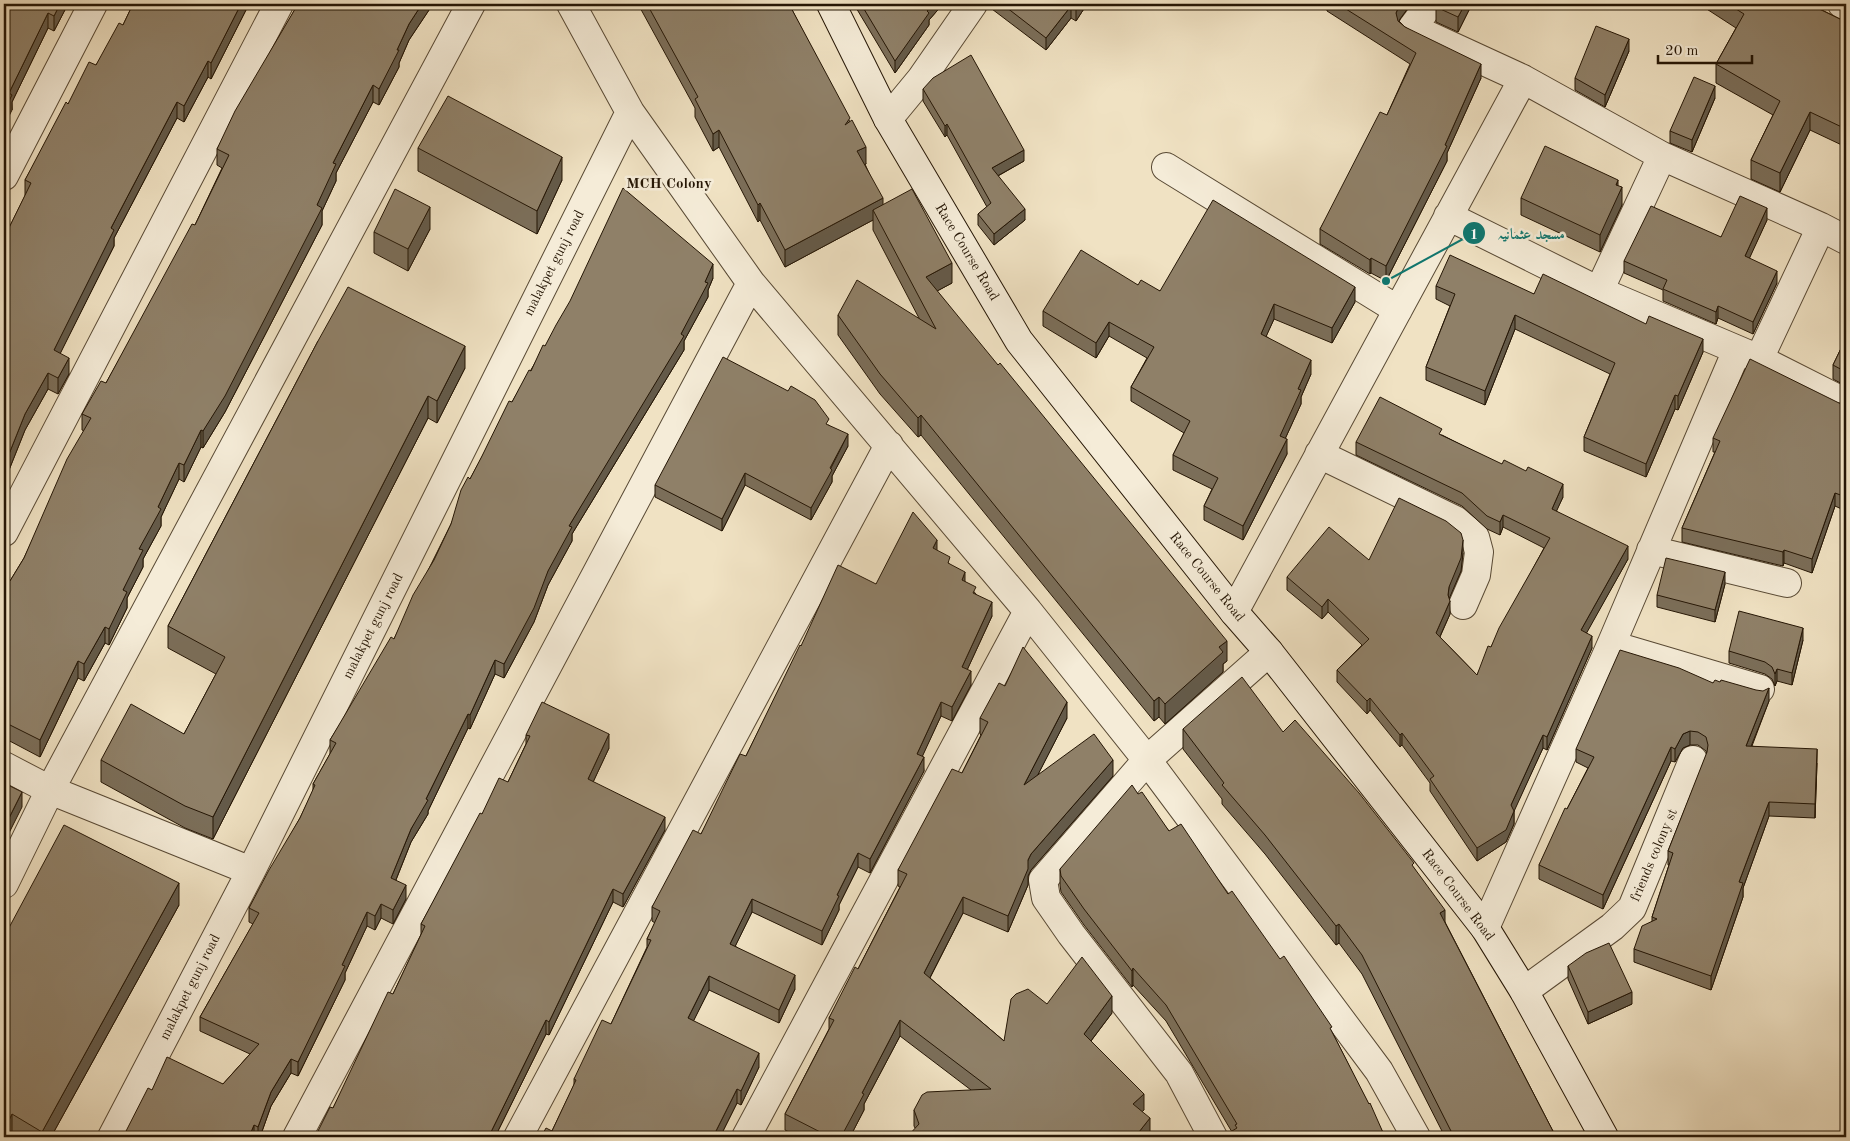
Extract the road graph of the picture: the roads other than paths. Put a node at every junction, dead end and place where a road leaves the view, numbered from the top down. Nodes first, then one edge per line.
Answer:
1 (93, 4) edge
2 (279, 4) edge
3 (471, 4) edge
4 (571, 4) edge
5 (831, 4) edge
6 (973, 4) edge
7 (1430, 4) edge
8 (1842, 4) edge
9 (1846, 6) edge
10 (1522, 79) junction
11 (630, 112) junction
12 (888, 119) junction
13 (1662, 156) junction
14 (1166, 167) dead end
15 (4, 176) edge
16 (1448, 216) junction
17 (1822, 227) junction
18 (1846, 240) edge
19 (751, 283) junction
20 (1600, 291) junction
21 (1398, 310) junction
22 (1748, 355) junction
23 (1846, 403) edge
24 (889, 445) junction
25 (1319, 454) junction
26 (4, 532) edge
27 (1652, 550) junction
28 (1787, 583) dead end
29 (1463, 606) dead end
30 (1028, 611) junction
31 (1234, 612) junction
32 (1611, 645) junction
33 (1269, 652) junction
34 (1760, 689) edge
35 (1147, 760) junction
36 (1693, 760) dead end
37 (4, 766) edge
38 (50, 790) junction
39 (251, 871) junction
40 (4, 884) edge
41 (1485, 928) junction
42 (1524, 991) junction
43 (1207, 1134) edge
44 (112, 1137) edge
45 (297, 1137) edge
46 (518, 1137) edge
47 (746, 1137) edge
48 (1416, 1137) edge
49 (1604, 1137) edge

1 - 15 street
2 - 26 street
3 - 38 street
4 - 11 street
5 - 12 street, Race Course Road
6 - 12 street
7 - 10 street
8 - 9 street
10 - 13 street
10 - 16 street
11 - 19 street
11 - 39 street, malakpet gunj road
12 - 31 street, Race Course Road
13 - 17 street
13 - 20 street
14 - 21 street
16 - 20 street
16 - 21 street
17 - 18 street
17 - 22 street
19 - 24 street
19 - 45 street
20 - 22 street
21 - 25 street
22 - 23 street
22 - 27 street
24 - 30 street
24 - 46 street
25 - 29 street
25 - 31 street
27 - 28 street
27 - 32 street
30 - 35 street
30 - 47 street
31 - 33 street, Race Course Road
32 - 34 street
32 - 41 street
33 - 35 street
33 - 41 street, Race Course Road
35 - 43 street
35 - 48 street
36 - 42 street, friends colony st
37 - 38 street
38 - 39 street
38 - 40 street
39 - 44 street, malakpet gunj road
41 - 42 street, Race Course Road
42 - 49 street, Race Course Road

